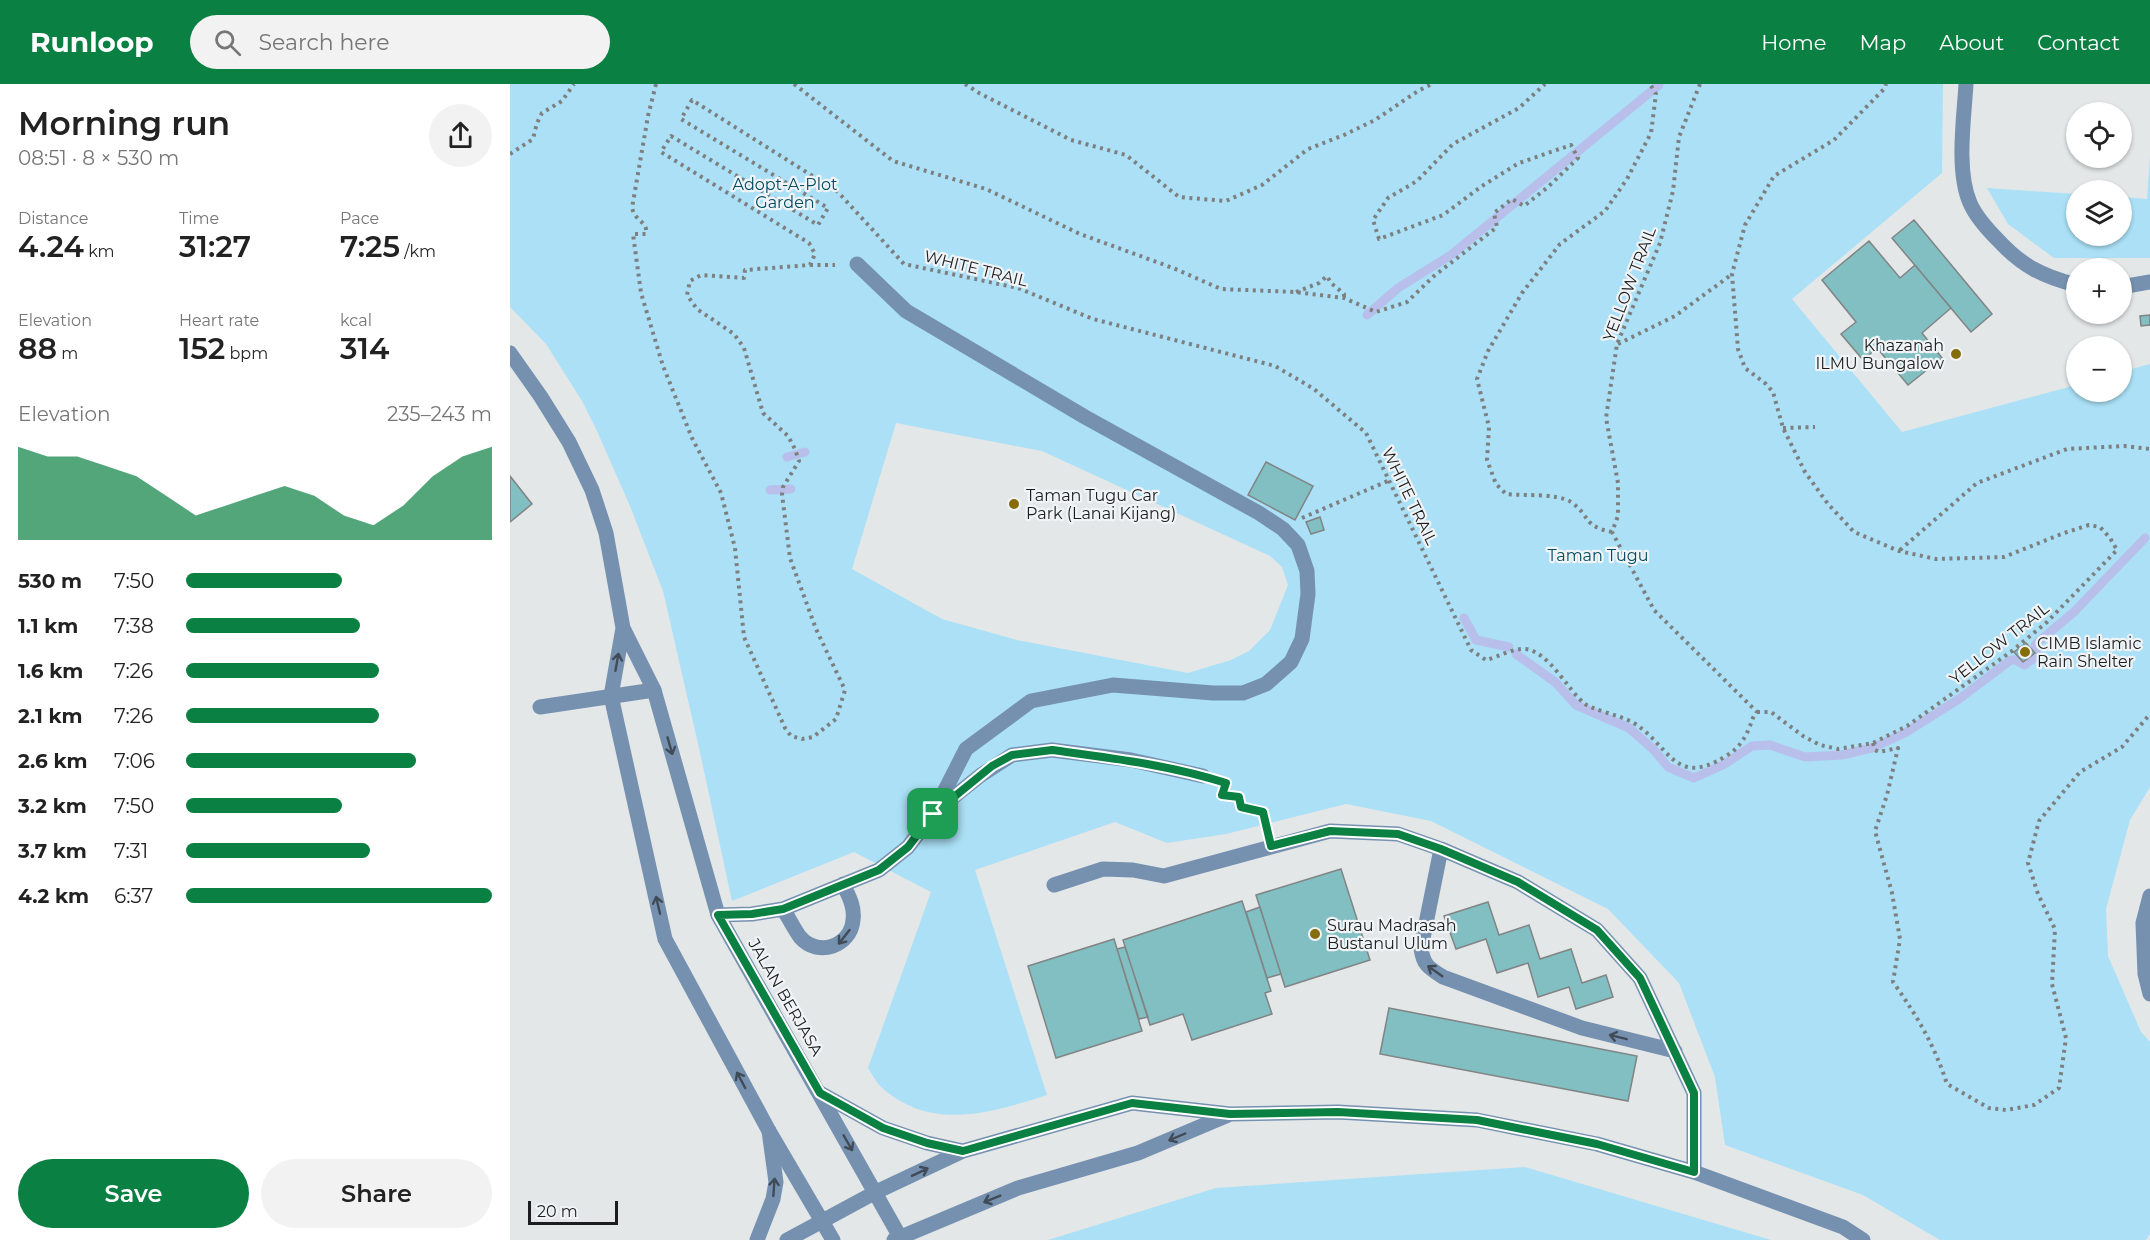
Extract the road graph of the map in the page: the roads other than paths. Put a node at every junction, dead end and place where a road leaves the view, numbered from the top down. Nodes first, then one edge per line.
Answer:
1 (1966, 84) edge
2 (857, 264) dead end
3 (2066, 282) edge
4 (2150, 282) edge
5 (2132, 285) edge
6 (510, 353) edge
7 (623, 628) junction
8 (654, 690) junction
9 (611, 696) junction
10 (540, 707) dead end
11 (1203, 776) road end
12 (933, 814) junction
13 (1441, 849) junction
14 (843, 884) junction
15 (1054, 885) dead end
16 (2150, 896) edge
17 (783, 909) junction
18 (718, 915) junction
19 (2150, 994) edge
20 (1675, 1051) junction
21 (820, 1093) junction
22 (1230, 1114) junction
23 (769, 1131) junction
24 (963, 1151) junction
25 (1694, 1172) junction
26 (876, 1192) junction
27 (823, 1221) junction
28 (897, 1238) edge
29 (757, 1240) edge
30 (787, 1240) edge
31 (833, 1240) edge
32 (1863, 1240) edge

1 - 3 street
2 - 12 street
4 - 5 street
6 - 7 street, JALAN BERJASA
7 - 8 street, JALAN BERJASA
9 -> 7 street, JALAN BERJASA
8 - 9 street
8 -> 18 street, JALAN BERJASA
9 - 10 street
23 -> 9 street, JALAN BERJASA
11 - 12 street
12 - 14 street
13 - 15 street
13 - 20 street
20 -> 13 street
14 - 17 street
14 -> 17 street
16 - 19 street
17 - 18 street
18 - 21 street, JALAN BERJASA
20 - 25 street
21 - 24 street
21 -> 26 street, JALAN BERJASA
22 - 24 street
22 - 25 street
22 -> 28 street
23 - 27 street, JALAN BERJASA
29 -> 23 street
26 -> 24 street
25 - 32 street
26 - 27 street
26 - 28 street, JALAN BERJASA
27 - 30 street
27 - 31 street, JALAN BERJASA

